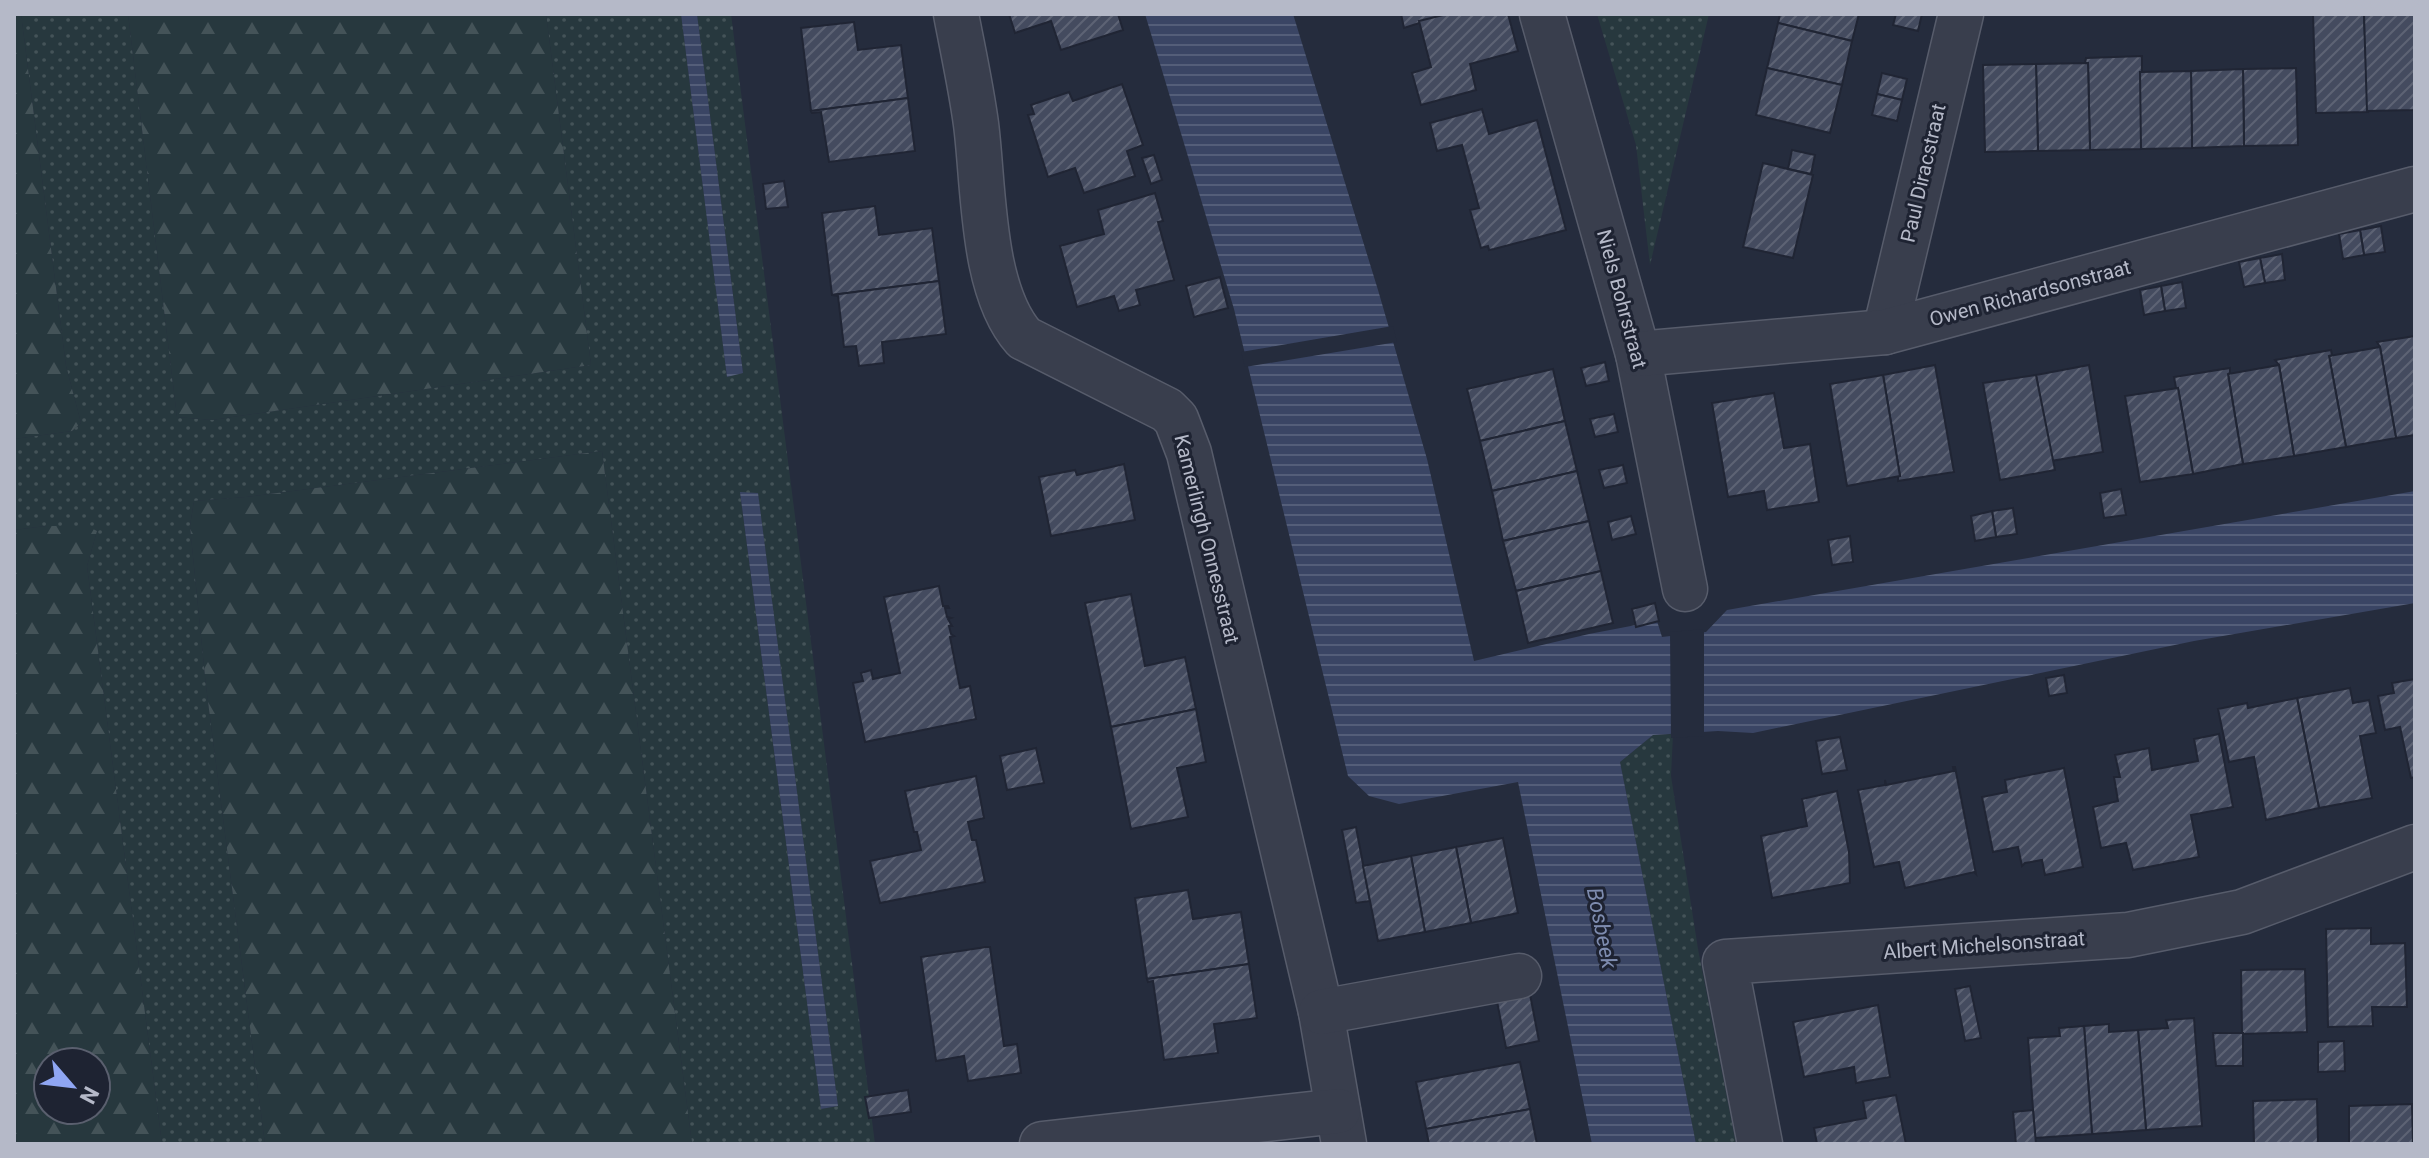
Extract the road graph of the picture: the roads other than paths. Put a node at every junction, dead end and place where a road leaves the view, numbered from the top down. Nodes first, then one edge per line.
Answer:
1 (956, 14) edge
2 (1542, 14) edge
3 (1961, 14) edge
4 (2415, 189) edge
5 (1885, 332) junction
6 (1638, 354) junction
7 (1685, 589) dead end
8 (2415, 847) edge
9 (1519, 976) dead end
10 (1321, 1012) junction
11 (1341, 1127) edge
12 (1042, 1144) edge
13 (1760, 1144) edge

1 - 10 street, Kamerlingh Onnesstraat
2 - 6 street, Niels Bohrstraat
3 - 5 street, Paul Diracstraat
4 - 5 street, Owen Richardsonstraat
5 - 6 street, Owen Richardsonstraat
6 - 7 street, Niels Bohrstraat
8 - 13 street, Albert Michelsonstraat
9 - 10 street
10 - 11 street, Kamerlingh Onnesstraat
11 - 12 street, Kamerlingh Onnesstraat

